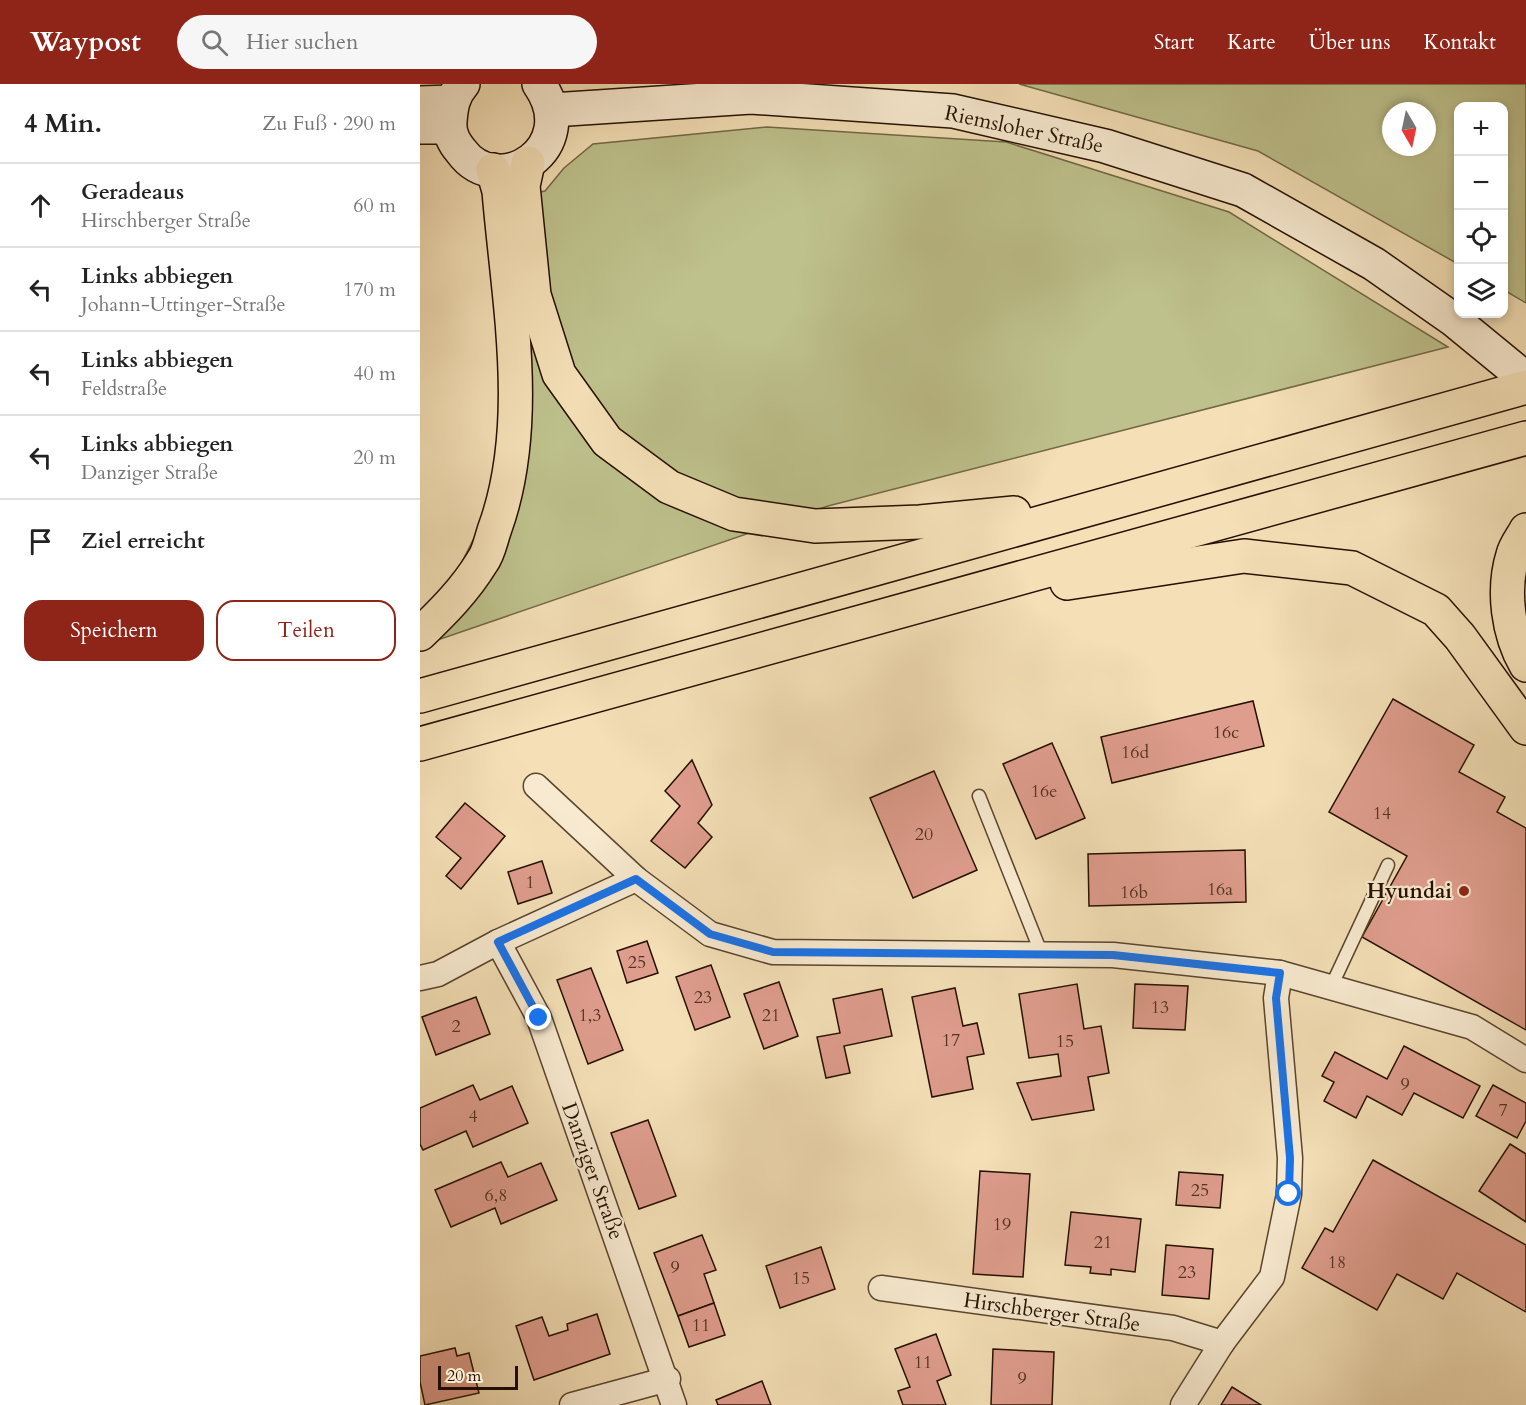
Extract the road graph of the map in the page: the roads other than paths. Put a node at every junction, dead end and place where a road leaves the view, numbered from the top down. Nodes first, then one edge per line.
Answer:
1 (545, 97) edge
2 (441, 109) edge
3 (528, 163) junction
4 (493, 170) junction
5 (1526, 379) edge
6 (1526, 387) edge
7 (1526, 438) edge
8 (1102, 504) junction
9 (1526, 530) edge
10 (920, 605) junction
11 (420, 634) edge
12 (1526, 666) edge
13 (420, 696) edge
14 (1526, 728) edge
15 (420, 744) edge
16 (536, 786) dead end
17 (979, 796) dead end
18 (1388, 865) dead end
19 (636, 879) junction
20 (498, 942) junction
21 (1042, 955) junction
22 (1280, 973) junction
23 (420, 978) edge
24 (1331, 987) junction
25 (1526, 1060) edge
26 (881, 1288) dead end
27 (1222, 1343) junction
28 (668, 1380) junction
29 (572, 1405) edge
30 (675, 1405) edge
31 (1183, 1405) edge

1 - 3 main road
1 - 5 main road, Riemsloher Straße
2 - 4 main road
3 - 4 main road
3 - 8 highway
4 - 11 highway
6 - 8 highway
7 - 10 highway
8 - 13 highway
9 - 12 highway
10 - 14 highway
10 - 15 highway
16 - 19 street
17 - 21 lane
18 - 24 lane
19 - 20 street
19 - 21 street
20 - 23 street
20 - 28 street, Danziger Straße
21 - 22 street
22 - 24 street
22 - 27 street
24 - 25 street
26 - 27 street, Hirschberger Straße
27 - 31 street
28 - 29 street
28 - 30 street, Danziger Straße

